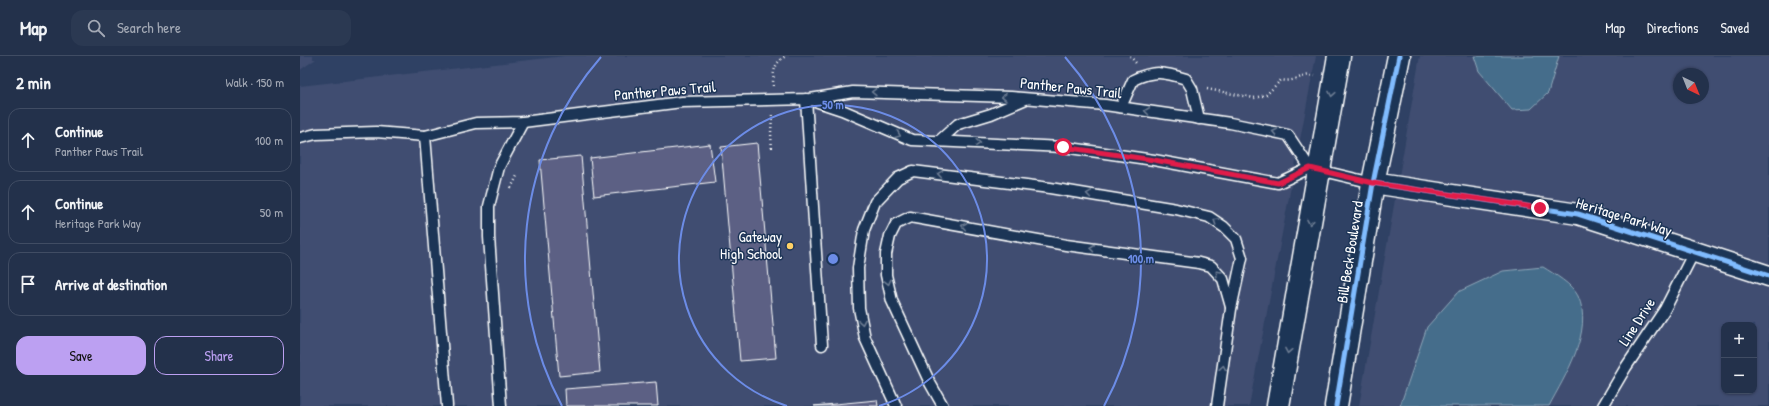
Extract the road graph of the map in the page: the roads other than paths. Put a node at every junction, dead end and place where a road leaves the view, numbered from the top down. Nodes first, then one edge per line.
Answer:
1 (1339, 56) edge
2 (1399, 56) edge
3 (1027, 98) junction
4 (808, 99) junction
5 (1121, 107) junction
6 (1199, 118) junction
7 (523, 122) junction
8 (425, 136) junction
9 (300, 138) edge
10 (939, 141) junction
11 (1314, 169) junction
12 (1373, 183) junction
13 (1694, 252) junction
14 (1769, 276) edge
15 (1231, 309) junction
16 (822, 345) dead end
17 (447, 406) edge
18 (500, 406) edge
19 (896, 406) edge
20 (943, 406) edge
21 (1217, 406) edge
22 (1278, 406) edge
23 (1336, 406) edge
24 (1602, 406) edge

1 -> 11 street
2 - 12 street, Bill Beck Boulevard
3 -> 4 lane, Panther Paws Trail
3 - 5 lane, Panther Paws Trail
3 - 10 lane
4 - 7 lane, Panther Paws Trail
4 -> 10 lane, Panther Paws Trail
4 - 16 lane
6 -> 5 lane, Panther Paws Trail
5 - 6 lane
11 -> 6 lane, Panther Paws Trail
7 - 8 lane, Panther Paws Trail
7 - 18 lane
8 - 9 lane, Panther Paws Trail
8 - 17 lane
10 -> 11 lane, Panther Paws Trail
11 - 12 lane
11 -> 22 street
12 - 13 street, Heritage Park Way
12 - 23 street, Bill Beck Boulevard
13 - 14 street, Heritage Park Way
13 - 24 lane, Line Drive
15 -> 19 lane
15 -> 20 lane
21 -> 15 lane

